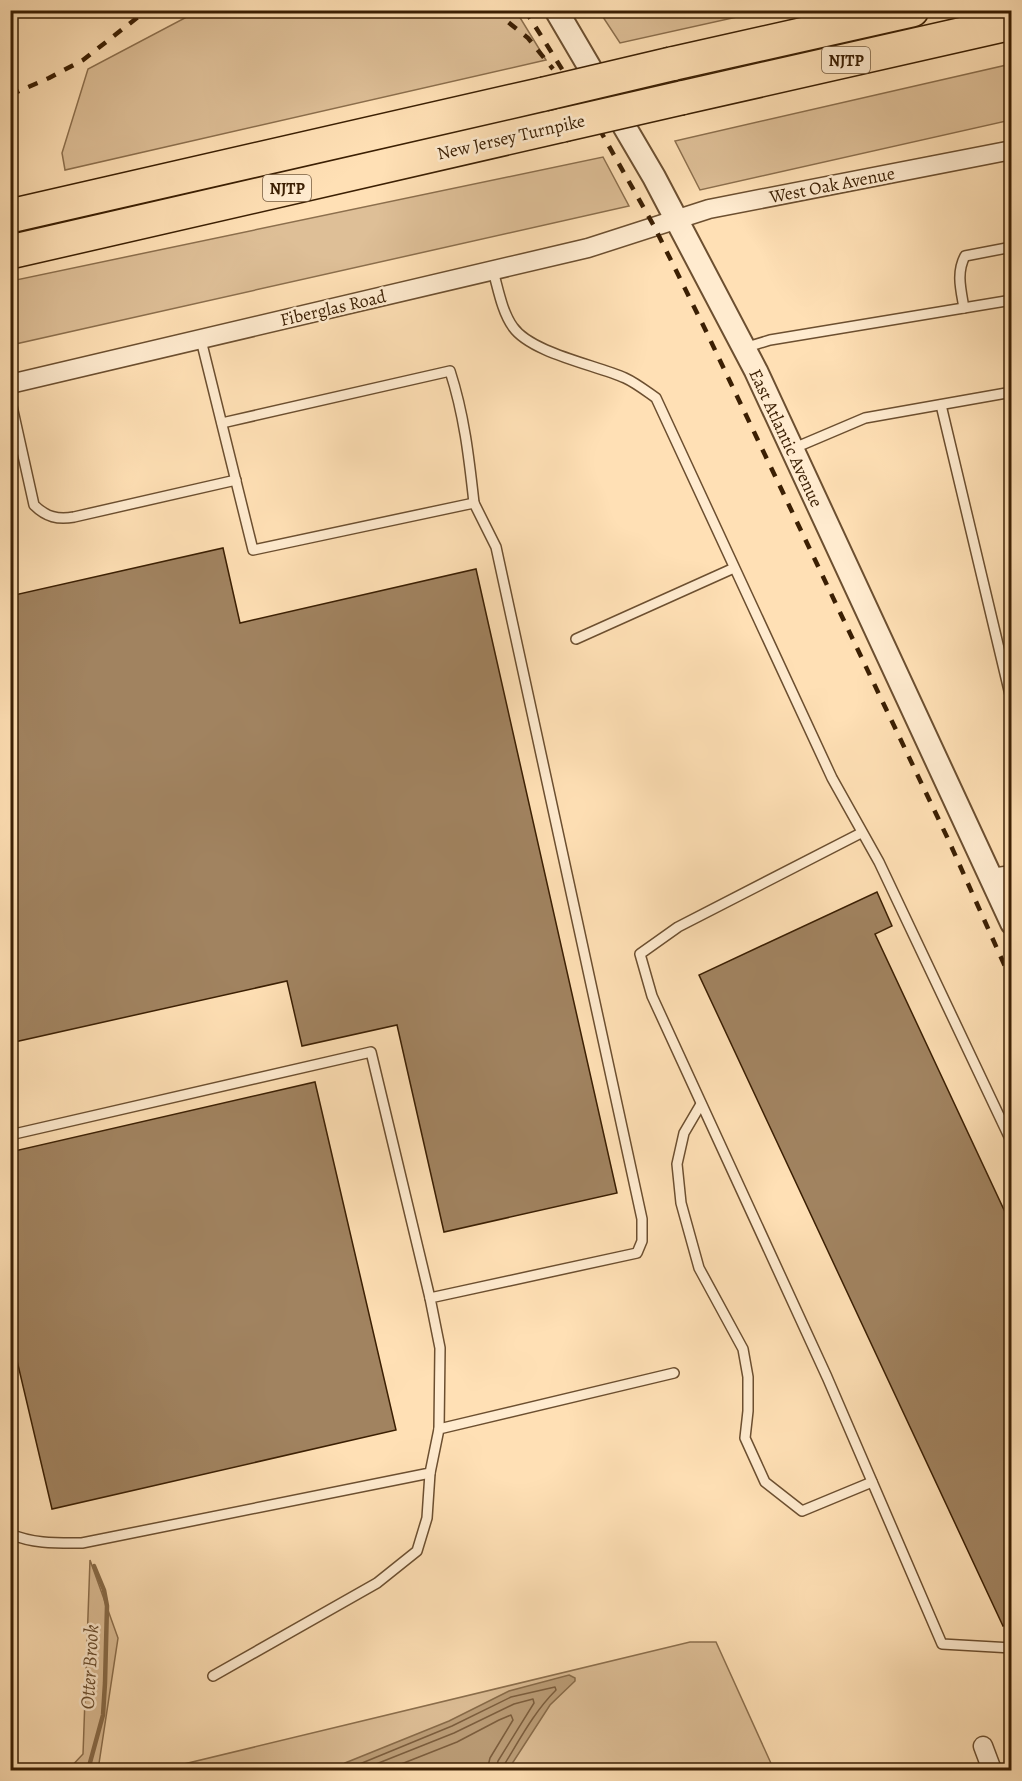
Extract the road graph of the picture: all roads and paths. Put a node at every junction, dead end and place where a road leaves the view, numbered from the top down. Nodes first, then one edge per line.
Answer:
1 (556, 10) edge
2 (912, 10) edge
3 (1011, 23) edge
4 (1011, 150) edge
5 (10, 216) edge
6 (676, 219) junction
7 (654, 226) joint
8 (1011, 247) edge
9 (10, 252) edge
10 (493, 271) junction
11 (1011, 300) edge
12 (964, 308) junction
13 (201, 340) junction
14 (744, 348) junction
15 (10, 384) edge
16 (1011, 392) edge
17 (10, 398) edge
18 (941, 405) junction
19 (222, 423) junction
20 (792, 449) junction
21 (236, 480) junction
22 (474, 503) junction
23 (734, 568) junction
24 (576, 639) dead end
25 (1011, 703) edge
26 (861, 833) junction
27 (1001, 876) edge
28 (1011, 923) edge
29 (701, 1104) junction
30 (10, 1135) edge
31 (1011, 1143) edge
32 (430, 1298) junction
33 (674, 1373) dead end
34 (439, 1429) junction
35 (430, 1473) junction
36 (872, 1482) junction
37 (10, 1534) edge
38 (1011, 1648) edge
39 (213, 1676) dead end
40 (983, 1746) dead end
41 (992, 1770) edge

1 - 6 street, East Atlantic Avenue
2 - 5 highway, New Jersey Turnpike / NJTP, bridge
3 - 9 highway, New Jersey Turnpike / NJTP, bridge
4 - 6 street, West Oak Avenue
6 - 7 street, West Oak Avenue
6 - 14 street, East Atlantic Avenue
7 - 10 street, Fiberglas Road
8 - 12 lane
10 - 13 street, Fiberglas Road
10 - 23 lane
11 - 12 lane
12 - 14 lane
13 - 15 street, Fiberglas Road
13 - 19 lane
14 - 20 street, East Atlantic Avenue
16 - 18 lane
17 - 21 lane
18 - 20 lane
18 - 25 lane
19 - 21 lane
19 - 22 lane
20 - 27 street, East Atlantic Avenue
21 - 22 lane
22 - 32 lane
23 - 24 lane
23 - 26 lane
26 - 29 lane
26 - 31 lane
27 - 28 street, East Atlantic Avenue
29 - 36 lane
29 - 36 lane
30 - 32 lane
32 - 34 lane
33 - 34 lane
34 - 35 lane
35 - 37 lane
35 - 39 lane
36 - 38 lane
40 - 41 street

